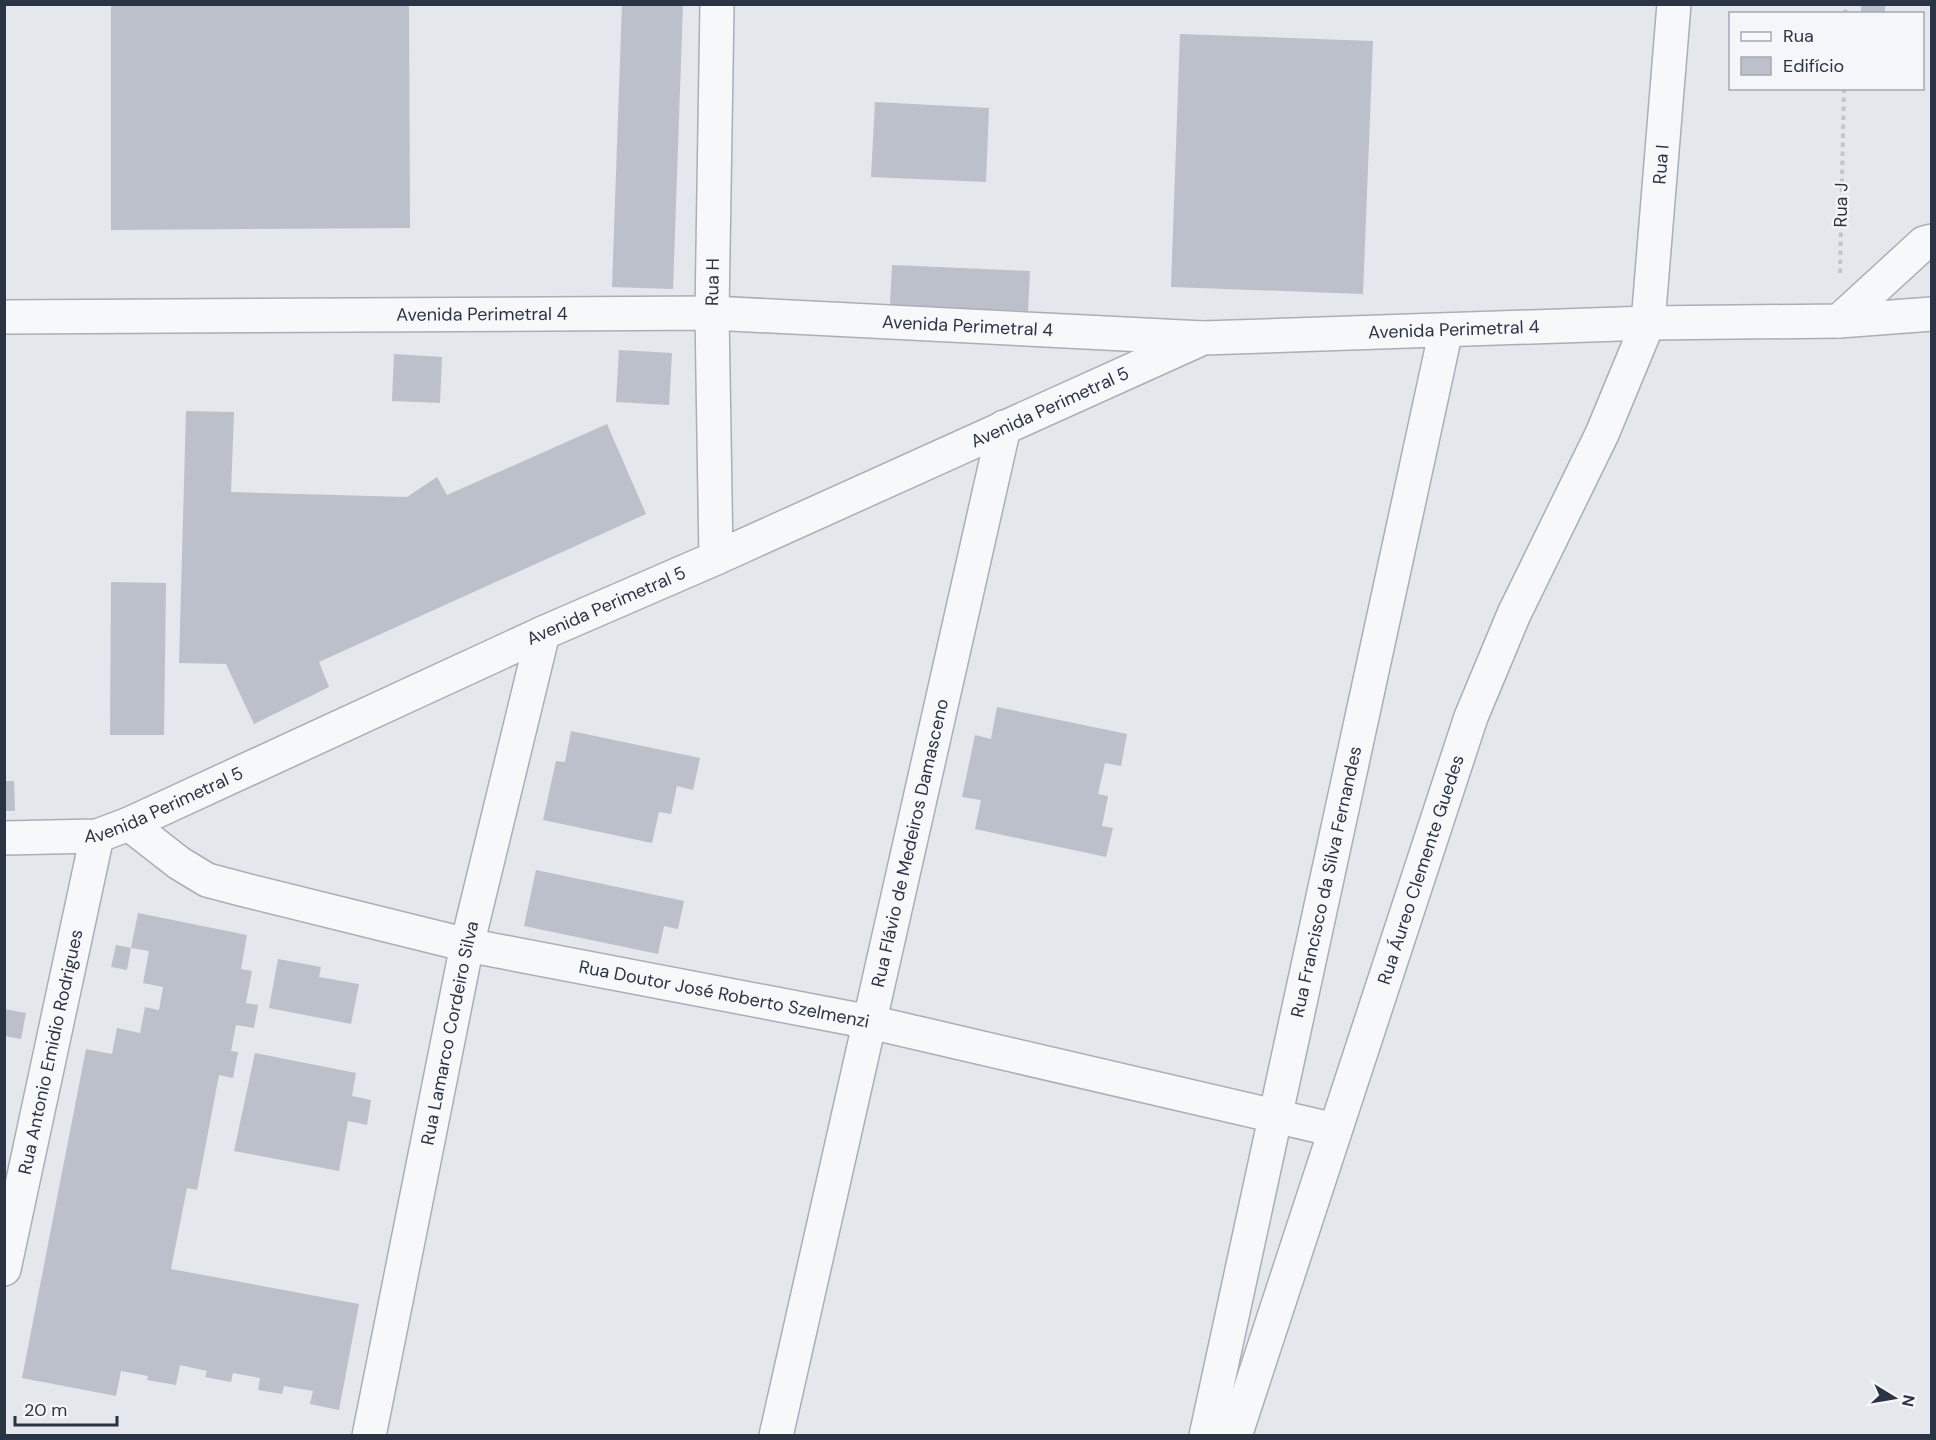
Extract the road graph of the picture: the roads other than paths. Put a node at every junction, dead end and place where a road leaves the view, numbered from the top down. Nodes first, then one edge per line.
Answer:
1 (717, 4) edge
2 (1674, 4) edge
3 (1932, 240) edge
4 (712, 313) junction
5 (1932, 314) edge
6 (4, 317) edge
7 (1839, 321) junction
8 (1648, 322) junction
9 (1446, 330) junction
10 (1203, 338) junction
11 (1004, 427) junction
12 (716, 558) junction
13 (543, 633) junction
14 (129, 824) junction
15 (98, 836) junction
16 (4, 838) edge
17 (467, 945) junction
18 (870, 1023) junction
19 (1274, 1116) junction
20 (1335, 1130) junction
21 (4, 1269) edge
22 (369, 1436) edge
23 (776, 1436) edge
24 (1206, 1436) edge
25 (1235, 1436) edge

1 - 4 street, Rua H
2 - 8 street, Rua I
3 - 7 street
4 - 6 street, Avenida Perimetral 4
4 - 10 street, Avenida Perimetral 4
4 - 12 street, Rua H
5 - 7 street, Avenida Perimetral 4
7 - 8 street, Avenida Perimetral 4
8 - 9 street, Avenida Perimetral 4
8 - 20 street, Rua Áureo Clemente Guedes
9 - 10 street, Avenida Perimetral 4
9 - 19 street, Rua Francisco da Silva Fernandes
10 - 11 street, Avenida Perimetral 5
11 - 12 street, Avenida Perimetral 5
11 - 18 street, Rua Flávio de Medeiros Damasceno
12 - 13 street, Avenida Perimetral 5
13 - 14 street, Avenida Perimetral 5
13 - 17 street, Rua Lamarco Cordeiro Silva
14 - 15 street, Avenida Perimetral 5
14 - 17 street, Rua Doutor José Roberto Szelmenzi
15 - 16 street, Avenida Perimetral 5
15 - 21 street, Rua Antonio Emidio Rodrigues
17 - 18 street, Rua Doutor José Roberto Szelmenzi
17 - 22 street, Rua Lamarco Cordeiro Silva
18 - 19 street, Rua Doutor José Roberto Szelmenzi
18 - 23 street, Rua Flávio de Medeiros Damasceno
19 - 20 street, Rua Doutor José Roberto Szelmenzi
19 - 24 street, Rua Francisco da Silva Fernandes
20 - 25 street, Rua Áureo Clemente Guedes

